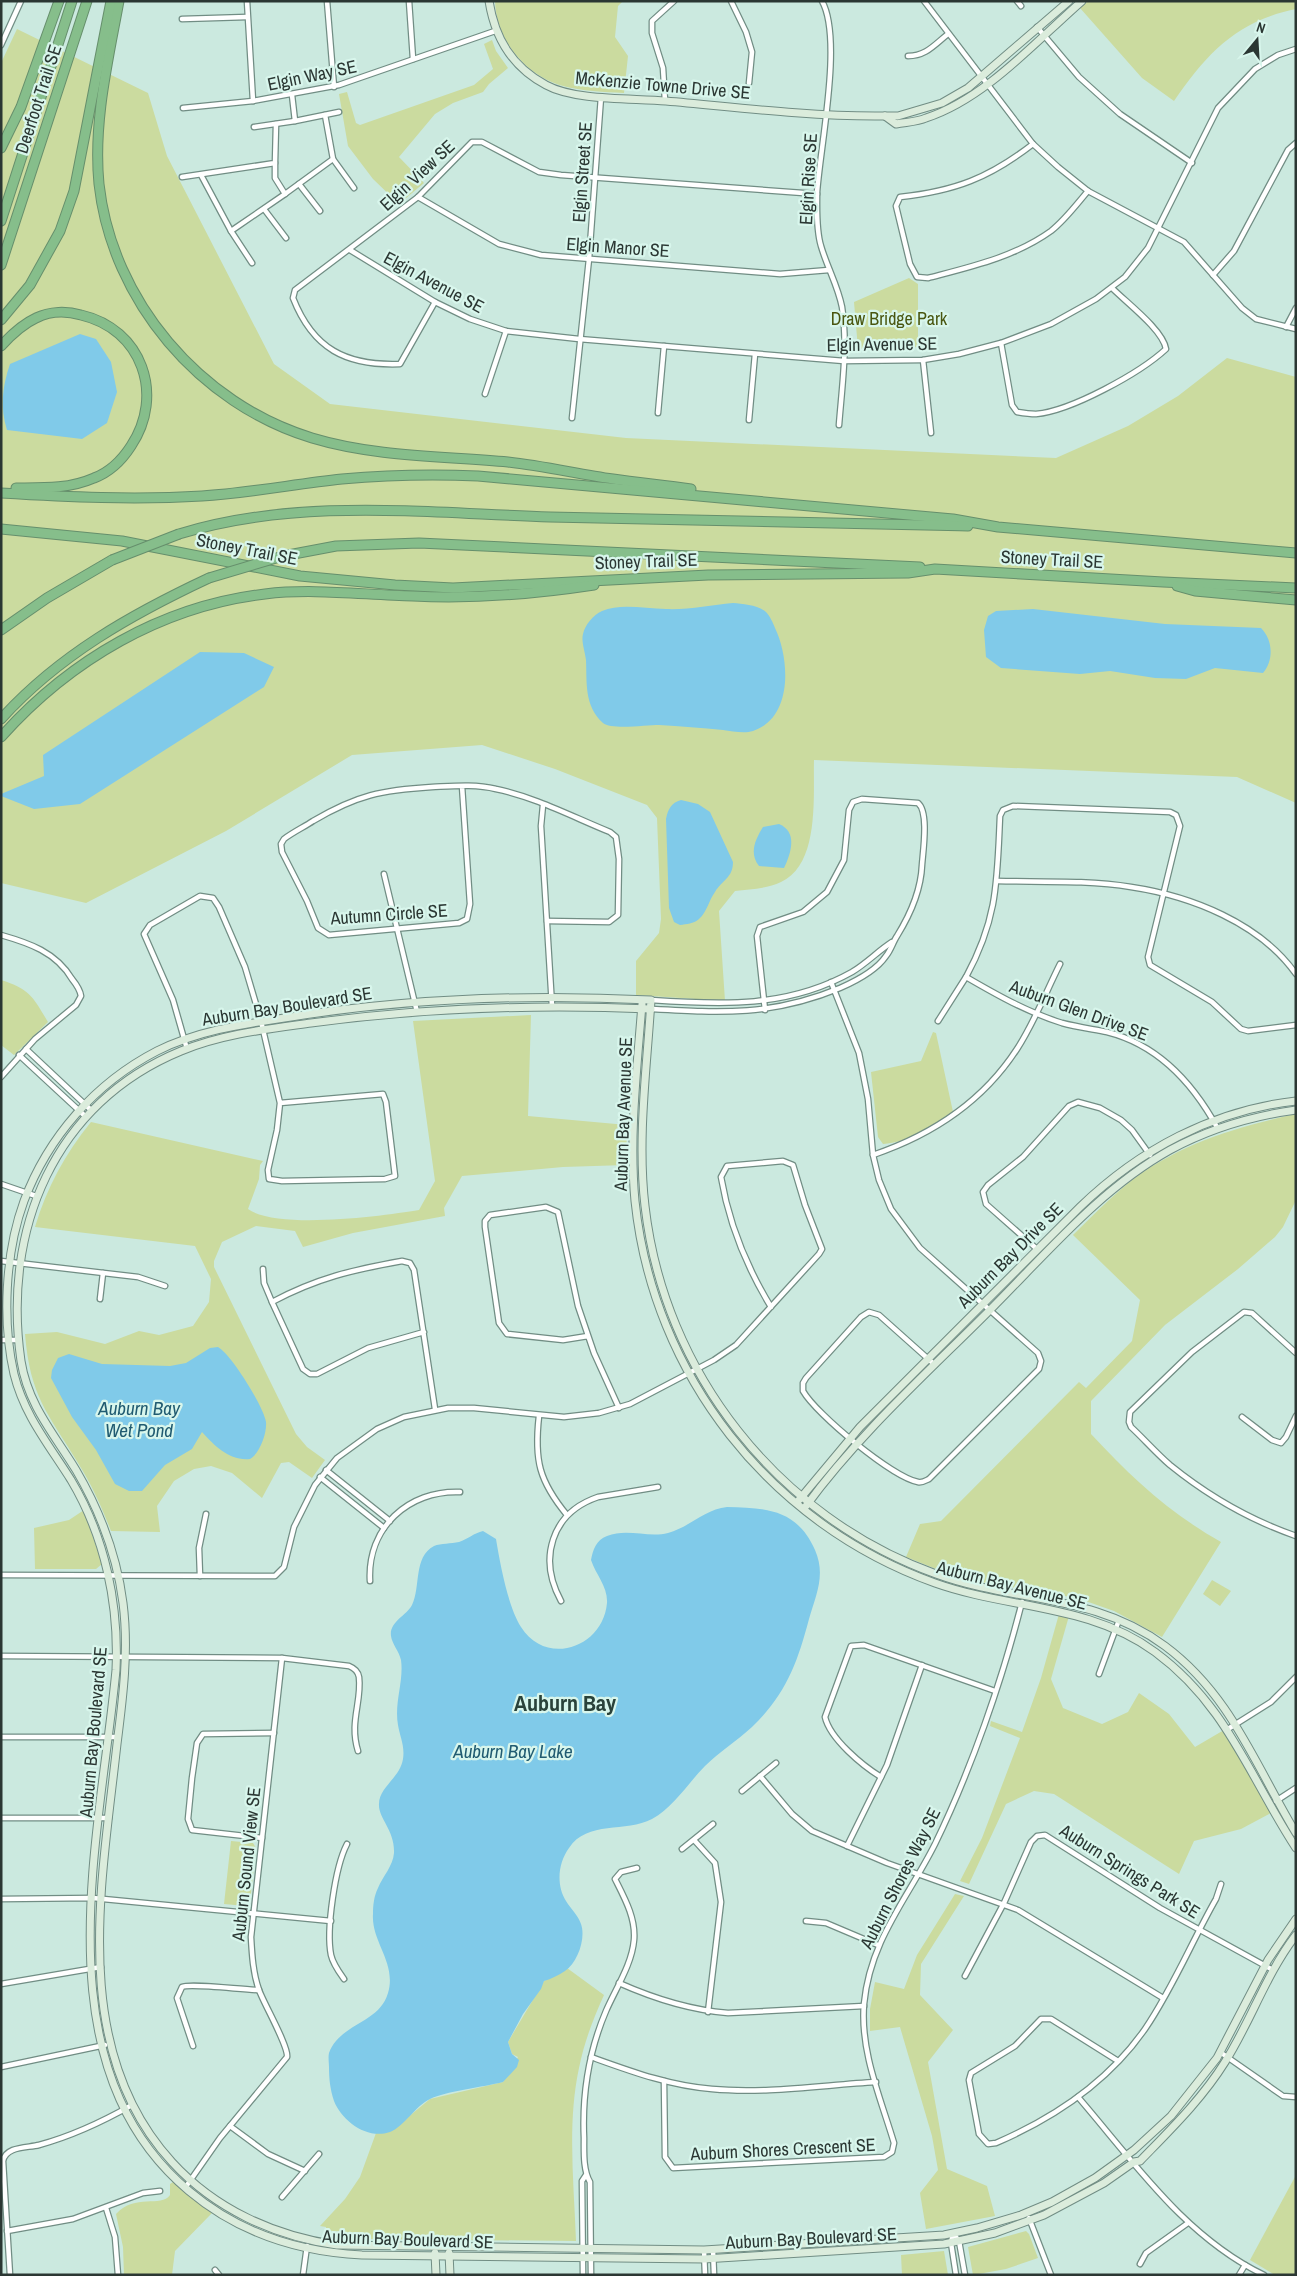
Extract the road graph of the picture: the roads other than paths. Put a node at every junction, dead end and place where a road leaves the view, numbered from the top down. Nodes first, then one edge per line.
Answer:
1 (21, 1) edge
2 (59, 1) edge
3 (72, 1) edge
4 (87, 1) edge
5 (111, 1) edge
6 (119, 1) edge
7 (247, 1) edge
8 (327, 1) edge
9 (409, 1) edge
10 (489, 1) edge
11 (674, 1) edge
12 (731, 1) edge
13 (822, 1) edge
14 (924, 1) edge
15 (1017, 1) edge
16 (1069, 1) edge
17 (1082, 1) edge
18 (1021, 6) dead end
19 (247, 17) junction
20 (182, 18) dead end
21 (1, 26) edge
22 (1037, 27) junction
23 (8, 29) junction
24 (495, 31) junction
25 (948, 34) junction
26 (1044, 35) junction
27 (1, 44) edge
28 (1296, 49) edge
29 (908, 56) dead end
30 (413, 60) junction
31 (983, 75) junction
32 (749, 83) dead end
33 (989, 84) junction
34 (334, 87) junction
35 (292, 95) junction
36 (600, 97) junction
37 (253, 101) junction
38 (665, 101) junction
39 (183, 108) dead end
40 (339, 112) dead end
41 (825, 114) junction
42 (325, 115) junction
43 (885, 116) junction
44 (295, 121) junction
45 (276, 124) junction
46 (254, 127) dead end
47 (1033, 144) junction
48 (1296, 144) edge
49 (1, 148) edge
50 (333, 158) junction
51 (275, 163) junction
52 (1192, 163) junction
53 (201, 175) junction
54 (182, 177) dead end
55 (596, 178) junction
56 (299, 184) junction
57 (354, 188) dead end
58 (1088, 191) junction
59 (285, 194) junction
60 (817, 194) junction
61 (418, 197) junction
62 (264, 209) junction
63 (320, 211) dead end
64 (1, 221) edge
65 (1156, 227) junction
66 (231, 231) junction
67 (286, 238) dead end
68 (350, 250) junction
69 (589, 259) junction
70 (252, 263) dead end
71 (1, 265) edge
72 (829, 270) junction
73 (1213, 275) junction
74 (1112, 288) junction
75 (435, 302) junction
76 (1296, 308) edge
77 (2, 319) edge
78 (1286, 327) junction
79 (1296, 329) edge
80 (506, 331) junction
81 (580, 339) junction
82 (1002, 344) junction
83 (1, 346) edge
84 (664, 346) junction
85 (755, 354) junction
86 (923, 360) junction
87 (844, 361) junction
88 (485, 394) dead end
89 (658, 413) dead end
90 (572, 418) dead end
91 (749, 420) dead end
92 (839, 425) dead end
93 (931, 433) dead end
94 (1, 489) edge
95 (1, 493) edge
96 (738, 498) junction
97 (998, 527) junction
98 (1, 529) edge
99 (1296, 553) edge
100 (936, 568) junction
101 (629, 579) junction
102 (1163, 582) junction
103 (1296, 588) edge
104 (1296, 600) edge
105 (1, 630) edge
106 (1, 719) edge
107 (1, 737) edge
108 (462, 786) junction
109 (543, 805) junction
110 (384, 874) dead end
111 (997, 880) junction
112 (1164, 895) junction
113 (547, 921) junction
114 (397, 928) junction
115 (1, 935) edge
116 (893, 941) junction
117 (1060, 964) dead end
118 (1296, 974) edge
119 (966, 978) junction
120 (831, 982) junction
121 (835, 990) junction
122 (552, 997) junction
123 (642, 999) junction
124 (652, 1000) junction
125 (763, 1001) junction
126 (415, 1002) junction
127 (552, 1006) junction
128 (642, 1008) junction
129 (651, 1009) junction
130 (764, 1010) junction
131 (417, 1012) junction
132 (1036, 1013) junction
133 (261, 1021) junction
134 (938, 1021) dead end
135 (1296, 1025) edge
136 (263, 1030) junction
137 (184, 1039) junction
138 (26, 1048) junction
139 (187, 1049) junction
140 (20, 1055) junction
141 (1, 1077) edge
142 (1296, 1101) edge
143 (280, 1103) junction
144 (85, 1105) junction
145 (1296, 1110) edge
146 (79, 1111) junction
147 (92, 1111) junction
148 (86, 1117) junction
149 (1213, 1120) junction
150 (1218, 1129) junction
151 (1148, 1152) junction
152 (873, 1155) junction
153 (1153, 1160) junction
154 (1, 1184) edge
155 (28, 1193) junction
156 (36, 1196) junction
157 (1038, 1249) junction
158 (1044, 1256) junction
159 (1, 1262) edge
160 (10, 1262) junction
161 (19, 1263) junction
162 (263, 1269) dead end
163 (103, 1273) junction
164 (165, 1286) dead end
165 (100, 1299) dead end
166 (272, 1302) junction
167 (983, 1304) junction
168 (772, 1307) junction
169 (990, 1310) junction
170 (424, 1332) junction
171 (588, 1336) junction
172 (1, 1340) edge
173 (10, 1340) junction
174 (19, 1340) junction
175 (1296, 1354) edge
176 (928, 1359) junction
177 (935, 1365) junction
178 (696, 1369) junction
179 (688, 1374) junction
180 (619, 1408) junction
181 (435, 1409) junction
182 (539, 1416) junction
183 (1296, 1416) edge
184 (1242, 1417) dead end
185 (850, 1438) junction
186 (858, 1444) junction
187 (326, 1470) junction
188 (320, 1477) junction
189 (658, 1487) dead end
190 (460, 1492) dead end
191 (801, 1497) junction
192 (809, 1503) junction
193 (796, 1504) junction
194 (803, 1510) junction
195 (206, 1514) dead end
196 (567, 1515) junction
197 (390, 1521) junction
198 (384, 1528) junction
199 (1296, 1536) edge
200 (1, 1575) edge
201 (108, 1576) junction
202 (118, 1576) junction
203 (200, 1576) junction
204 (370, 1581) dead end
205 (1024, 1596) junction
206 (561, 1601) dead end
207 (1022, 1604) junction
208 (1119, 1620) junction
209 (1116, 1629) junction
210 (1, 1656) edge
211 (117, 1656) junction
212 (126, 1656) junction
213 (282, 1658) junction
214 (922, 1665) junction
215 (1099, 1674) dead end
216 (1296, 1677) edge
217 (995, 1691) junction
218 (1236, 1724) junction
219 (1228, 1729) junction
220 (274, 1733) junction
221 (1, 1737) edge
222 (109, 1737) junction
223 (118, 1737) junction
224 (358, 1751) dead end
225 (776, 1763) dead end
226 (760, 1776) junction
227 (881, 1777) junction
228 (1296, 1788) edge
229 (742, 1791) dead end
230 (1278, 1799) junction
231 (1270, 1804) junction
232 (1, 1818) edge
233 (100, 1818) junction
234 (109, 1818) junction
235 (713, 1824) dead end
236 (1296, 1833) edge
237 (262, 1838) junction
238 (694, 1840) junction
239 (347, 1844) dead end
240 (847, 1846) junction
241 (1296, 1848) edge
242 (682, 1849) dead end
243 (637, 1868) dead end
244 (919, 1875) junction
245 (1221, 1884) dead end
246 (92, 1898) junction
247 (1, 1899) edge
248 (102, 1899) junction
249 (1004, 1903) junction
250 (253, 1913) junction
251 (1296, 1920) edge
252 (331, 1921) junction
253 (806, 1921) dead end
254 (1198, 1929) junction
255 (1296, 1935) edge
256 (878, 1945) junction
257 (1265, 1966) junction
258 (101, 1967) junction
259 (92, 1969) junction
260 (1273, 1970) junction
261 (965, 1976) dead end
262 (344, 1979) dead end
263 (620, 1983) junction
264 (1, 1984) edge
265 (259, 1990) junction
266 (1162, 1998) junction
267 (864, 2006) junction
268 (708, 2012) junction
269 (109, 2044) junction
270 (100, 2046) junction
271 (193, 2046) dead end
272 (1220, 2052) junction
273 (591, 2057) junction
274 (1228, 2057) junction
275 (1118, 2061) junction
276 (1, 2067) edge
277 (664, 2081) junction
278 (876, 2082) junction
279 (1078, 2097) junction
280 (1296, 2097) edge
281 (132, 2106) junction
282 (124, 2110) junction
283 (230, 2126) junction
284 (319, 2154) dead end
285 (1132, 2159) junction
286 (305, 2171) junction
287 (586, 2175) junction
288 (191, 2180) junction
289 (185, 2188) junction
290 (160, 2191) dead end
291 (282, 2196) dead end
292 (106, 2208) junction
293 (1027, 2212) junction
294 (1030, 2221) junction
295 (1188, 2222) junction
296 (7, 2231) junction
297 (953, 2233) junction
298 (309, 2240) junction
299 (959, 2241) junction
300 (951, 2243) junction
301 (435, 2247) junction
302 (449, 2247) junction
303 (307, 2249) junction
304 (583, 2249) junction
305 (592, 2249) junction
306 (704, 2250) junction
307 (713, 2250) junction
308 (435, 2256) junction
309 (450, 2257) junction
310 (583, 2258) junction
311 (592, 2259) junction
312 (704, 2259) junction
313 (714, 2259) junction
314 (1140, 2264) dead end
315 (1245, 2265) junction
316 (215, 2270) dead end
317 (10, 2275) edge
318 (118, 2275) edge
319 (219, 2275) edge
320 (303, 2275) edge
321 (436, 2275) edge
322 (450, 2275) edge
323 (582, 2275) edge
324 (591, 2275) edge
325 (705, 2275) edge
326 (714, 2275) edge
327 (956, 2275) edge
328 (965, 2275) edge
329 (1050, 2275) edge
330 (1239, 2275) edge
331 (1264, 2275) edge

1 - 23 street
2 - 49 highway
3 - 64 highway, Deerfoot Trail SE
4 - 71 highway, Deerfoot Trail SE
5 - 77 highway
6 - 96 highway
7 - 19 street, Elgin Way SE
8 - 34 street
9 - 30 street
10 - 24 street, McKenzie Towne Drive SE
11 - 38 street
12 - 32 street
13 - 41 street, Elgin Rise SE
14 - 25 street
15 - 18 street
16 - 22 street, McKenzie Towne Drive SE
17 - 26 street, McKenzie Towne Drive SE
19 - 20 street
19 - 37 street, Elgin Way SE
21 - 23 street
22 - 26 street
22 - 31 street, McKenzie Towne Drive SE
23 - 27 street
24 - 30 street, Elgin Way SE
24 - 36 street, McKenzie Towne Drive SE
25 - 29 street
25 - 31 street
26 - 33 street, McKenzie Towne Drive SE
26 - 52 street
28 - 52 street, Elgin Avenue SE
30 - 34 street, Elgin Way SE
31 - 33 street
31 - 43 street, McKenzie Towne Drive SE
33 - 43 street, McKenzie Towne Drive SE
33 - 47 street
34 - 35 street, Elgin Way SE
35 - 37 street, Elgin Way SE
35 - 44 street
36 - 38 street, McKenzie Towne Drive SE
36 - 55 street, Elgin Street SE
37 - 39 street
38 - 41 street, McKenzie Towne Drive SE
40 - 42 street
41 - 43 street, McKenzie Towne Drive SE
41 - 60 street, Elgin Rise SE
42 - 44 street
42 - 50 street
44 - 45 street
45 - 46 street
45 - 51 street
47 - 58 street
47 - 58 street
48 - 73 street
50 - 56 street
50 - 57 street
51 - 53 street
51 - 59 street
52 - 65 street, Elgin Avenue SE
53 - 54 street
53 - 66 street
55 - 60 street, Elgin View SE
55 - 61 street, Elgin View SE
55 - 69 street, Elgin Street SE
56 - 59 street
56 - 63 street
58 - 65 street
59 - 62 street
60 - 72 street, Elgin Rise SE
61 - 68 street, Elgin View SE
61 - 69 street, Elgin Manor SE
62 - 66 street
62 - 67 street
65 - 73 street
65 - 74 street, Elgin Avenue SE
66 - 70 street
68 - 75 street, Elgin Avenue SE
68 - 75 street, Elgin View SE
69 - 72 street, Elgin Manor SE
69 - 81 street, Elgin Street SE
72 - 87 street, Elgin Rise SE
73 - 78 street
74 - 82 street, Elgin Avenue SE
74 - 82 street
75 - 80 street, Elgin Avenue SE
76 - 78 street
78 - 79 street
80 - 81 street, Elgin Avenue SE
80 - 88 street
81 - 84 street, Elgin Avenue SE
81 - 90 street, Elgin Street SE
82 - 86 street, Elgin Avenue SE
83 - 94 highway
84 - 85 street, Elgin Avenue SE
84 - 89 street
85 - 87 street, Elgin Avenue SE
85 - 91 street
86 - 87 street, Elgin Avenue SE
86 - 93 street
87 - 92 street, Elgin Rise SE
95 - 96 highway, Stoney Trail SE
96 - 97 highway, Stoney Trail SE
97 - 99 highway, Stoney Trail SE
97 - 105 highway, bridge
98 - 101 highway, Stoney Trail SE
100 - 101 highway, Stoney Trail SE
100 - 102 highway, Stoney Trail SE
100 - 106 highway, bridge
101 - 107 highway
102 - 103 highway, Stoney Trail SE
102 - 104 highway
108 - 109 street, Autumn Circle SE
108 - 114 street, Autumn Circle SE
108 - 114 street, Autumn Circle SE
109 - 113 street
109 - 113 street, Autumn Circle SE
110 - 114 street
111 - 112 street
111 - 112 street
111 - 119 street
112 - 118 street
112 - 135 street
113 - 122 street
114 - 126 street
115 - 138 street
116 - 120 street
116 - 121 street
116 - 125 street
117 - 132 street
119 - 132 street, Auburn Glen Drive SE
119 - 134 street
120 - 121 street
120 - 125 street
121 - 130 street
121 - 152 street
122 - 123 street, Auburn Bay Boulevard SE
122 - 126 street, Auburn Bay Boulevard SE
122 - 127 street
123 - 124 street, Auburn Bay Boulevard SE
123 - 128 street, Auburn Bay Avenue SE
124 - 125 street
124 - 129 street, Auburn Bay Avenue SE
125 - 130 street
126 - 131 street
126 - 133 street, Auburn Bay Boulevard SE
127 - 128 street, Auburn Bay Boulevard SE
127 - 131 street, Auburn Bay Boulevard SE
128 - 129 street, Auburn Bay Boulevard SE
128 - 179 street, Auburn Bay Avenue SE
129 - 130 street
129 - 178 street, Auburn Bay Avenue SE
131 - 136 street, Auburn Bay Boulevard SE
132 - 149 street, Auburn Glen Drive SE
132 - 152 street
133 - 136 street
133 - 137 street, Auburn Bay Boulevard SE
133 - 137 street
136 - 139 street, Auburn Bay Boulevard SE
136 - 143 street
137 - 139 street
137 - 144 street, Auburn Bay Boulevard SE
138 - 140 street
138 - 144 street
139 - 147 street, Auburn Bay Boulevard SE
140 - 141 street
140 - 146 street
142 - 149 street, Auburn Bay Drive SE
143 - 143 street
144 - 146 street, Auburn Bay Boulevard SE
144 - 147 street
145 - 150 street, Auburn Bay Drive SE
146 - 148 street
146 - 155 street, Auburn Bay Boulevard SE
147 - 148 street, Auburn Bay Boulevard SE
148 - 156 street, Auburn Bay Boulevard SE
149 - 150 street, Auburn Glen Drive SE
149 - 151 street, Auburn Bay Drive SE
150 - 153 street, Auburn Bay Drive SE
151 - 153 street
151 - 157 street, Auburn Bay Drive SE
151 - 157 street
152 - 167 street
153 - 158 street, Auburn Bay Drive SE
154 - 155 street
155 - 156 street
155 - 160 street, Auburn Bay Boulevard SE
156 - 161 street, Auburn Bay Boulevard SE
157 - 158 street
157 - 167 street, Auburn Bay Drive SE
158 - 169 street, Auburn Bay Drive SE
159 - 160 street
160 - 161 street
160 - 173 street, Auburn Bay Boulevard SE
161 - 163 street
161 - 174 street, Auburn Bay Boulevard SE
162 - 166 street
163 - 164 street
163 - 165 street
166 - 170 street
166 - 170 street
167 - 169 street
167 - 176 street, Auburn Bay Drive SE
168 - 168 street
168 - 178 street
169 - 177 street, Auburn Bay Drive SE
169 - 186 street
170 - 181 street
171 - 171 street
171 - 180 street
172 - 173 street
173 - 174 street
173 - 201 street, Auburn Bay Boulevard SE
174 - 202 street, Auburn Bay Boulevard SE
175 - 199 street
176 - 177 street
176 - 185 street, Auburn Bay Drive SE
176 - 185 street
177 - 186 street, Auburn Bay Drive SE
178 - 179 street
178 - 191 street, Auburn Bay Avenue SE
179 - 180 street
179 - 193 street, Auburn Bay Avenue SE
180 - 182 street
181 - 182 street
181 - 187 street
182 - 196 street
183 - 184 street
185 - 186 street
185 - 191 street, Auburn Bay Drive SE
186 - 192 street, Auburn Bay Drive SE
187 - 188 street
187 - 197 street
188 - 198 street
188 - 203 street
189 - 196 street
190 - 197 street
191 - 192 street, Auburn Bay Avenue SE
191 - 193 street, Auburn Bay Drive SE
192 - 194 street, Auburn Bay Drive SE
192 - 205 street, Auburn Bay Avenue SE
193 - 194 street, Auburn Bay Avenue SE
194 - 207 street, Auburn Bay Avenue SE
195 - 203 street
196 - 206 street
197 - 198 street
198 - 204 street
200 - 201 street
201 - 202 street
201 - 211 street, Auburn Bay Boulevard SE
202 - 203 street
202 - 212 street, Auburn Bay Boulevard SE
205 - 207 street, Auburn Shores Way SE
205 - 208 street, Auburn Bay Avenue SE
207 - 209 street, Auburn Bay Avenue SE
207 - 217 street, Auburn Shores Way SE
208 - 209 street
208 - 218 street, Auburn Bay Avenue SE
209 - 215 street
209 - 219 street, Auburn Bay Avenue SE
210 - 211 street
211 - 212 street
211 - 222 street, Auburn Bay Boulevard SE
212 - 213 street
212 - 223 street, Auburn Bay Boulevard SE
213 - 220 street, Auburn Sound View SE
213 - 224 street
214 - 217 street
214 - 227 street
214 - 227 street
216 - 218 street
217 - 244 street, Auburn Shores Way SE
218 - 219 street
218 - 230 street, Auburn Bay Avenue SE
219 - 231 street, Auburn Bay Avenue SE
220 - 237 street, Auburn Sound View SE
220 - 237 street
221 - 222 street
222 - 223 street
222 - 233 street, Auburn Bay Boulevard SE
223 - 234 street, Auburn Bay Boulevard SE
225 - 226 street
226 - 229 street
226 - 240 street
227 - 240 street
228 - 230 street
230 - 231 street
230 - 236 street, Auburn Bay Avenue SE
231 - 241 street, Auburn Bay Avenue SE
232 - 233 street
233 - 234 street
233 - 246 street, Auburn Bay Boulevard SE
234 - 248 street, Auburn Bay Boulevard SE
235 - 238 street
237 - 250 street, Auburn Sound View SE
238 - 242 street
238 - 268 street
239 - 252 street
240 - 244 street
243 - 263 street
244 - 249 street
244 - 256 street, Auburn Shores Way SE
245 - 254 street
246 - 247 street
246 - 248 street
246 - 259 street, Auburn Bay Boulevard SE
248 - 250 street
248 - 258 street, Auburn Bay Boulevard SE
249 - 254 street, Auburn Springs Park SE
249 - 261 street
249 - 266 street
250 - 252 street
250 - 265 street, Auburn Sound View SE
251 - 257 street
252 - 262 street
253 - 256 street
254 - 257 street, Auburn Springs Park SE
254 - 266 street
255 - 260 street
256 - 267 street, Auburn Shores Way SE
257 - 260 street, Auburn Springs Park SE
257 - 272 street
258 - 259 street
258 - 269 street, Auburn Bay Boulevard SE
259 - 264 street
259 - 270 street, Auburn Bay Boulevard SE
260 - 274 street
263 - 268 street
263 - 273 street
265 - 271 street
265 - 283 street, Auburn Sound View SE
266 - 275 street
267 - 268 street
267 - 278 street, Auburn Shores Crescent SE
269 - 270 street
269 - 281 street, Auburn Bay Boulevard SE
270 - 276 street
270 - 282 street, Auburn Bay Boulevard SE
272 - 274 street
272 - 285 street
273 - 277 street
273 - 287 street
274 - 280 street
274 - 285 street
275 - 279 street
275 - 279 street
277 - 278 street
277 - 278 street, Auburn Shores Crescent SE
279 - 285 street
281 - 282 street
281 - 288 street, Auburn Bay Boulevard SE
282 - 289 street, Auburn Bay Boulevard SE
282 - 296 street
283 - 286 street
283 - 288 street, Auburn Sound View SE
284 - 286 street
285 - 293 street, Auburn Bay Boulevard SE
285 - 294 street, Auburn Bay Boulevard SE
285 - 295 street
286 - 291 street
287 - 304 street
287 - 305 street
288 - 289 street, Auburn Sound View SE
288 - 298 street, Auburn Bay Boulevard SE
289 - 303 street, Auburn Bay Boulevard SE
290 - 292 street
292 - 296 street
292 - 318 street
293 - 294 street
293 - 297 street, Auburn Bay Boulevard SE
294 - 299 street, Auburn Bay Boulevard SE
294 - 329 street
295 - 314 street
295 - 315 street
296 - 317 street
297 - 299 street
297 - 300 street
297 - 307 street, Auburn Bay Boulevard SE
298 - 301 street, Auburn Bay Boulevard SE
298 - 303 street
299 - 300 street, Auburn Bay Boulevard SE
299 - 328 street
300 - 313 street, Auburn Bay Boulevard SE
300 - 327 street
301 - 302 street, Auburn Bay Boulevard SE
301 - 308 street
302 - 304 street, Auburn Bay Boulevard SE
302 - 309 street
303 - 308 street, Auburn Bay Boulevard SE
303 - 320 street
304 - 305 street, Auburn Bay Boulevard SE
304 - 310 street
305 - 306 street, Auburn Bay Boulevard SE
305 - 311 street
306 - 307 street, Auburn Bay Boulevard SE
306 - 312 street
307 - 313 street
308 - 309 street, Auburn Bay Boulevard SE
308 - 321 street
309 - 310 street, Auburn Bay Boulevard SE
309 - 322 street
310 - 311 street, Auburn Bay Boulevard SE
310 - 323 street
311 - 312 street, Auburn Bay Boulevard SE
311 - 324 street
312 - 313 street, Auburn Bay Boulevard SE
312 - 325 street
313 - 326 street
315 - 330 street
315 - 331 street
316 - 319 street

